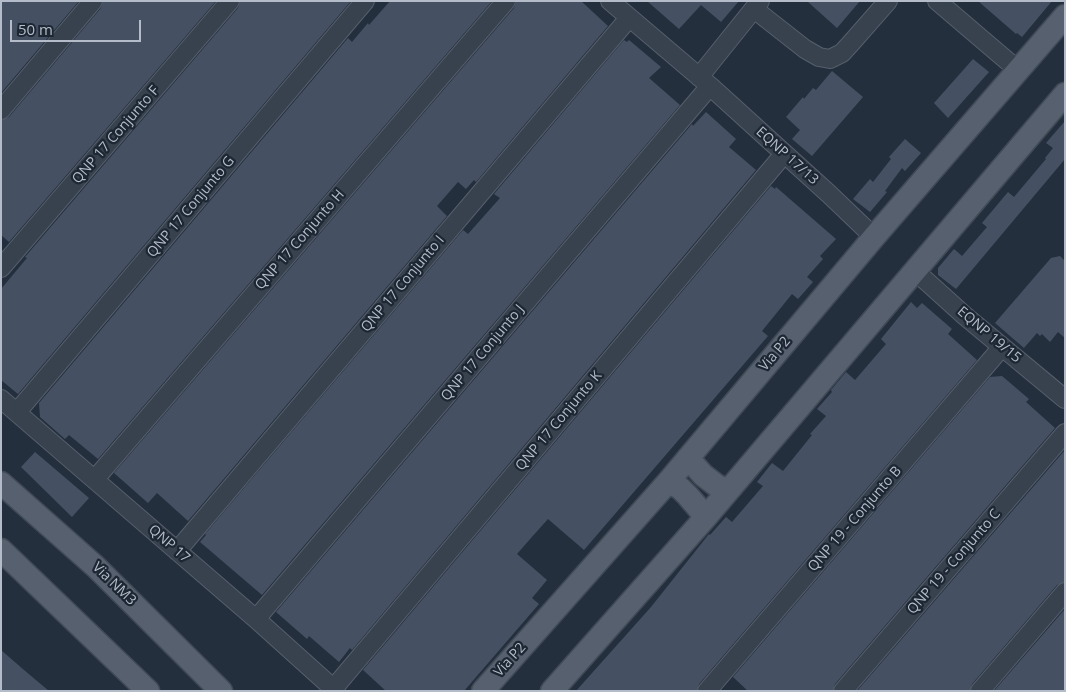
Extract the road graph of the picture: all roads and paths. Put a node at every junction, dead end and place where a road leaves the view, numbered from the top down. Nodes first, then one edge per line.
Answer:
1 (93, 1) edge
2 (230, 1) edge
3 (365, 1) edge
4 (506, 1) edge
5 (610, 1) edge
6 (888, 1) edge
7 (938, 1) edge
8 (757, 5) edge
9 (1065, 16) edge
10 (629, 18) junction
11 (1018, 70) junction
12 (705, 82) junction
13 (1062, 104) edge
14 (1, 110) edge
15 (784, 154) junction
16 (874, 237) junction
17 (1, 268) edge
18 (914, 270) junction
19 (1002, 347) junction
20 (1, 399) edge
21 (1065, 399) edge
22 (17, 412) junction
23 (1065, 433) edge
24 (688, 458) junction
25 (95, 479) junction
26 (668, 482) junction
27 (1, 483) edge
28 (728, 491) junction
29 (1, 499) edge
30 (706, 517) junction
31 (1, 550) edge
32 (177, 551) junction
33 (96, 566) junction
34 (1065, 592) edge
35 (256, 619) junction
36 (335, 690) edge
37 (148, 691) edge
38 (220, 691) edge
39 (483, 691) edge
40 (552, 691) edge
41 (708, 691) edge
42 (843, 691) edge
43 (980, 691) edge

1 - 14 street
2 - 17 street, QNP 17 Conjunto F
3 - 22 street, QNP 17 Conjunto G
4 - 25 street, QNP 17 Conjunto H
5 - 10 street, EQNP 17/13
6 - 8 street
7 - 11 street
8 - 12 street
9 - 11 main road, Via P2
10 - 12 street, EQNP 17/13
10 - 32 street, QNP 17 Conjunto I
11 - 16 main road, Via P2
12 - 15 street, EQNP 17/13
12 - 35 street, QNP 17 Conjunto J
13 - 18 main road
15 - 16 street, EQNP 17/13
15 - 36 street, QNP 17 Conjunto K
16 - 24 main road, Via P2
18 - 19 street, EQNP 19/15
18 - 28 main road
19 - 21 street, EQNP 19/15
19 - 41 street, QNP 19 - Conjunto B
20 - 22 street, QNP 17
22 - 25 street, QNP 17
23 - 42 street, QNP 19 - Conjunto C
24 - 26 main road, Via P2
24 - 28 main road
25 - 32 street, QNP 17
26 - 30 main road
26 - 39 main road, Via P2
27 - 33 main road, Via NM3
28 - 30 main road
29 - 33 main road
30 - 40 main road
31 - 37 main road
32 - 35 street, QNP 17
33 - 38 main road, Via NM3
34 - 43 street
35 - 36 street, QNP 17

